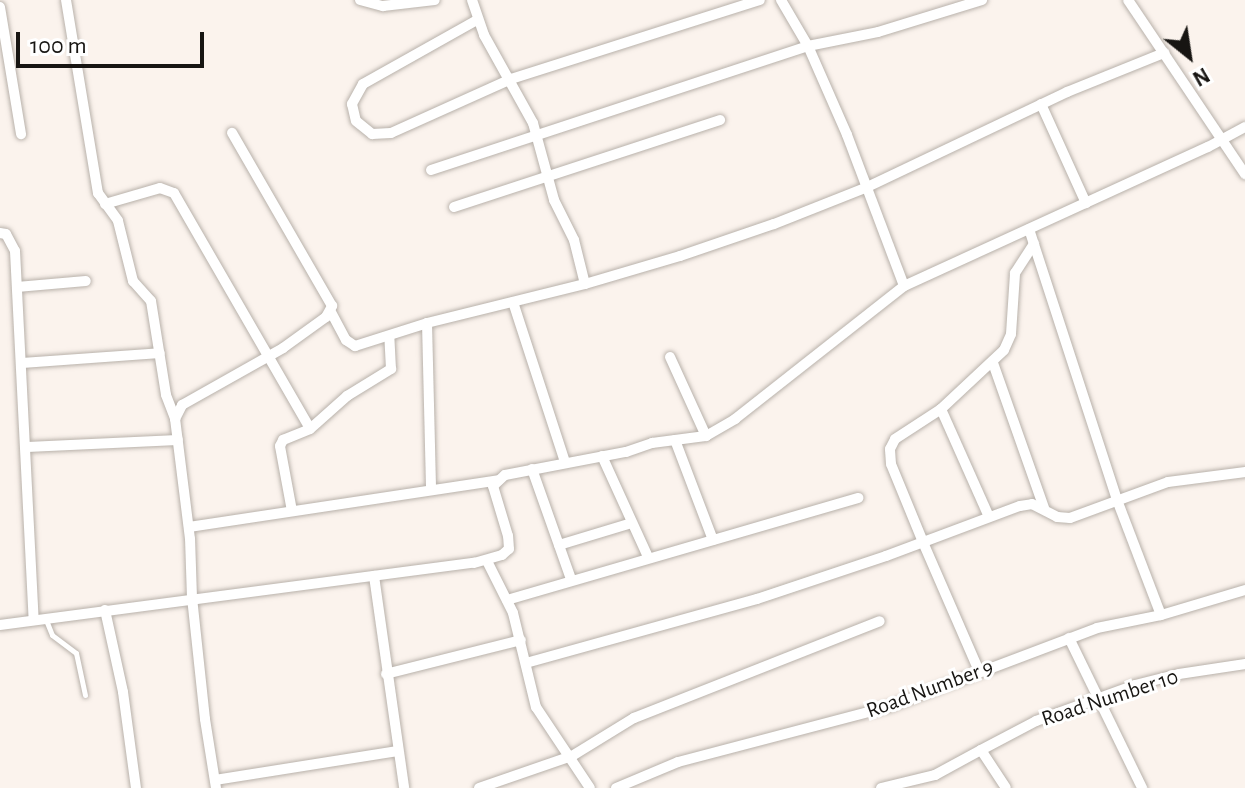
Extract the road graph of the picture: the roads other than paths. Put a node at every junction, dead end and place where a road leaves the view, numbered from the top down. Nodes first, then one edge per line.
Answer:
1 (66, 0) edge
2 (360, 0) edge
3 (435, 0) edge
4 (472, 0) edge
5 (760, 0) edge
6 (781, 0) edge
7 (982, 0) edge
8 (1128, 0) edge
9 (0, 7) edge
10 (477, 20) junction
11 (808, 46) junction
12 (1164, 53) junction
13 (511, 79) junction
14 (6, 87) edge
15 (1041, 104) junction
16 (720, 120) dead end
17 (1245, 127) edge
18 (232, 133) dead end
19 (537, 133) junction
20 (21, 134) dead end
21 (1221, 140) junction
22 (431, 170) dead end
23 (547, 174) junction
24 (1245, 174) edge
25 (865, 188) junction
26 (1086, 203) junction
27 (105, 204) junction
28 (454, 207) dead end
29 (1029, 229) junction
30 (0, 233) edge
31 (1034, 244) junction
32 (86, 281) dead end
33 (585, 284) junction
34 (904, 286) junction
35 (17, 287) junction
36 (513, 302) junction
37 (331, 312) junction
38 (427, 323) junction
39 (389, 336) junction
40 (160, 353) junction
41 (270, 355) junction
42 (670, 357) dead end
43 (22, 363) junction
44 (993, 363) junction
45 (941, 409) junction
46 (175, 419) junction
47 (310, 429) junction
48 (706, 436) junction
49 (178, 440) junction
50 (675, 440) junction
51 (27, 447) junction
52 (602, 456) junction
53 (565, 462) junction
54 (532, 469) junction
55 (1245, 472) edge
56 (498, 480) junction
57 (431, 490) junction
58 (859, 498) dead end
59 (1117, 500) junction
60 (1044, 508) junction
61 (292, 511) junction
62 (989, 517) junction
63 (632, 523) junction
64 (189, 527) junction
65 (713, 540) junction
66 (923, 542) junction
67 (559, 545) junction
68 (648, 557) junction
69 (487, 561) junction
70 (374, 576) junction
71 (571, 579) junction
72 (1245, 590) edge
73 (192, 598) junction
74 (507, 600) junction
75 (105, 610) junction
76 (1161, 615) junction
77 (40, 620) junction
78 (880, 621) dead end
79 (0, 625) edge
80 (1069, 638) junction
81 (521, 640) junction
82 (526, 663) junction
83 (1245, 664) edge
84 (979, 671) junction
85 (386, 674) junction
86 (85, 695) dead end
87 (1096, 699) junction
88 (981, 750) junction
89 (398, 751) junction
90 (572, 756) junction
91 (216, 784) edge
92 (136, 788) edge
93 (404, 788) edge
94 (479, 788) edge
95 (590, 788) edge
96 (616, 788) edge
97 (881, 788) edge
98 (1006, 788) edge
99 (1142, 788) edge

1 - 27 street
2 - 3 street
4 - 10 street
5 - 13 street
6 - 11 street
7 - 11 street
8 - 12 street
9 - 14 street
10 - 13 street
10 - 13 street
11 - 19 street
11 - 25 street
12 - 15 street
12 - 21 street
13 - 19 street
14 - 20 street
15 - 25 street
15 - 26 street
16 - 23 street
17 - 21 street
18 - 37 street
19 - 22 street
19 - 23 street
21 - 24 street
21 - 26 street
23 - 28 street
23 - 33 street
25 - 33 street
25 - 34 street
26 - 29 street
27 - 40 street
27 - 41 street
29 - 31 street
29 - 34 street
30 - 35 street
31 - 44 street
31 - 59 street
32 - 35 street
33 - 36 street
34 - 48 street
35 - 43 street
36 - 38 street
36 - 53 street
37 - 39 street
37 - 41 street
38 - 39 street
38 - 57 street
39 - 47 street
40 - 43 street
40 - 46 street
41 - 46 street
41 - 47 street
42 - 48 street
43 - 51 street
44 - 45 street
44 - 60 street
45 - 62 street
45 - 66 street
46 - 49 street
47 - 61 street
48 - 50 street
49 - 51 street
49 - 64 street
50 - 52 street
50 - 65 street
51 - 77 street
52 - 53 street
52 - 63 street
53 - 54 street
54 - 56 street
54 - 67 street
55 - 59 street
56 - 57 street
56 - 69 street
57 - 61 street
58 - 65 street
59 - 60 street
59 - 76 street
60 - 62 street
61 - 64 street
62 - 66 street
63 - 67 street
63 - 68 street
64 - 73 street
65 - 68 street
66 - 82 street
66 - 84 street
67 - 71 street
68 - 71 street
69 - 70 street
69 - 74 street
70 - 73 street
70 - 85 street
71 - 74 street
72 - 76 street, Road Number 9
73 - 75 street
73 - 91 street
74 - 81 street
75 - 77 street
75 - 92 street
76 - 80 street, Road Number 9
77 - 79 street
77 - 86 lane
78 - 90 street
80 - 84 street, Road Number 9
80 - 87 street
81 - 82 street
81 - 85 street
82 - 90 street
83 - 87 street, Road Number 10
84 - 96 street, Road Number 9
85 - 89 street
87 - 88 street, Road Number 10
87 - 99 street
88 - 97 street, Road Number 10
88 - 98 street
89 - 91 street
89 - 93 street
90 - 94 street
90 - 95 street

